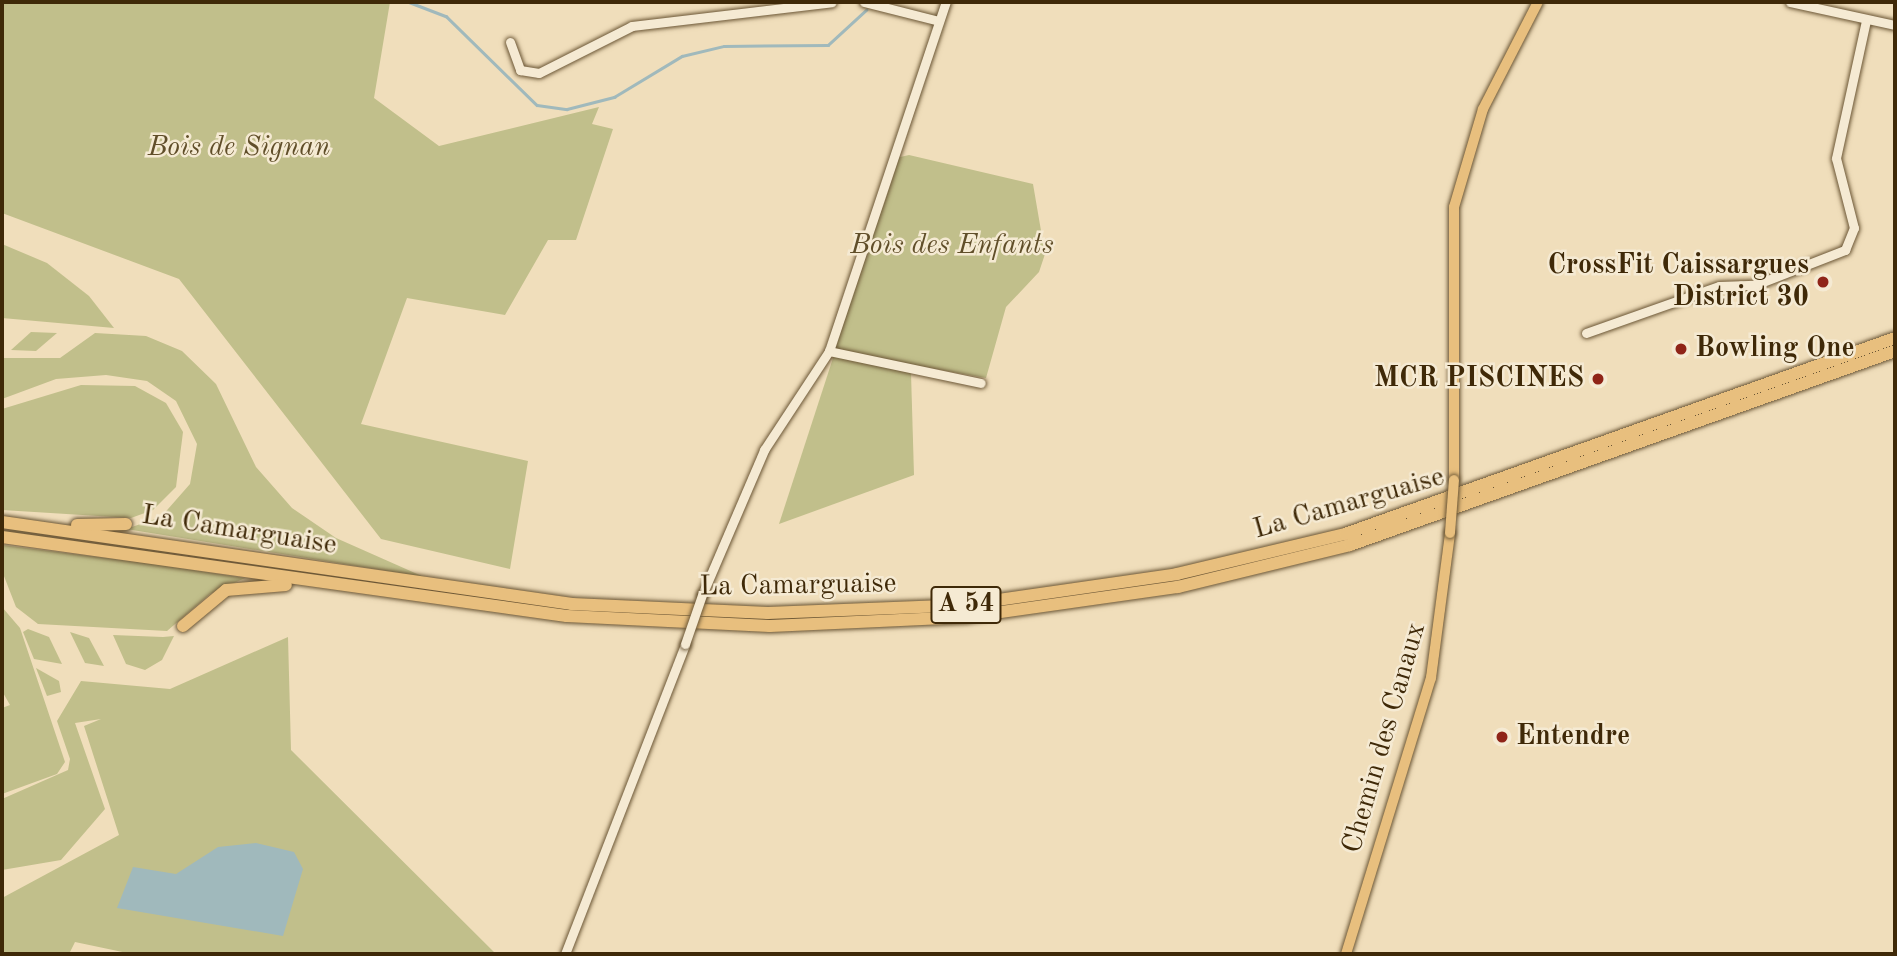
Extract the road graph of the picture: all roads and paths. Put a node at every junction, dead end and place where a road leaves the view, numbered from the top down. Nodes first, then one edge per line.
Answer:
1 (832, 2) edge
2 (864, 2) edge
3 (946, 2) edge
4 (1538, 2) edge
5 (1790, 2) edge
6 (1866, 20) junction
7 (939, 21) junction
8 (1895, 24) edge
9 (510, 43) dead end
10 (1586, 333) dead end
11 (1895, 338) edge
12 (829, 351) junction
13 (1895, 351) edge
14 (981, 383) dead end
15 (2, 522) edge
16 (126, 524) dead end
17 (2, 537) edge
18 (498, 590) dead end
19 (445, 602) junction
20 (572, 604) junction
21 (183, 626) dead end
22 (565, 954) edge
23 (1346, 954) edge

1 - 9 street
2 - 7 street
3 - 7 street
4 - 23 main road, Chemin des Canaux, bridge
5 - 6 street
6 - 8 street
6 - 10 street
7 - 12 street
11 - 20 highway, La Camarguaise / A 54
12 - 14 street
12 - 22 street, bridge
13 - 19 highway, La Camarguaise / A 54
15 - 16 highway
15 - 20 highway, La Camarguaise / A 54
17 - 19 highway, La Camarguaise / A 54
18 - 20 highway
19 - 21 highway

